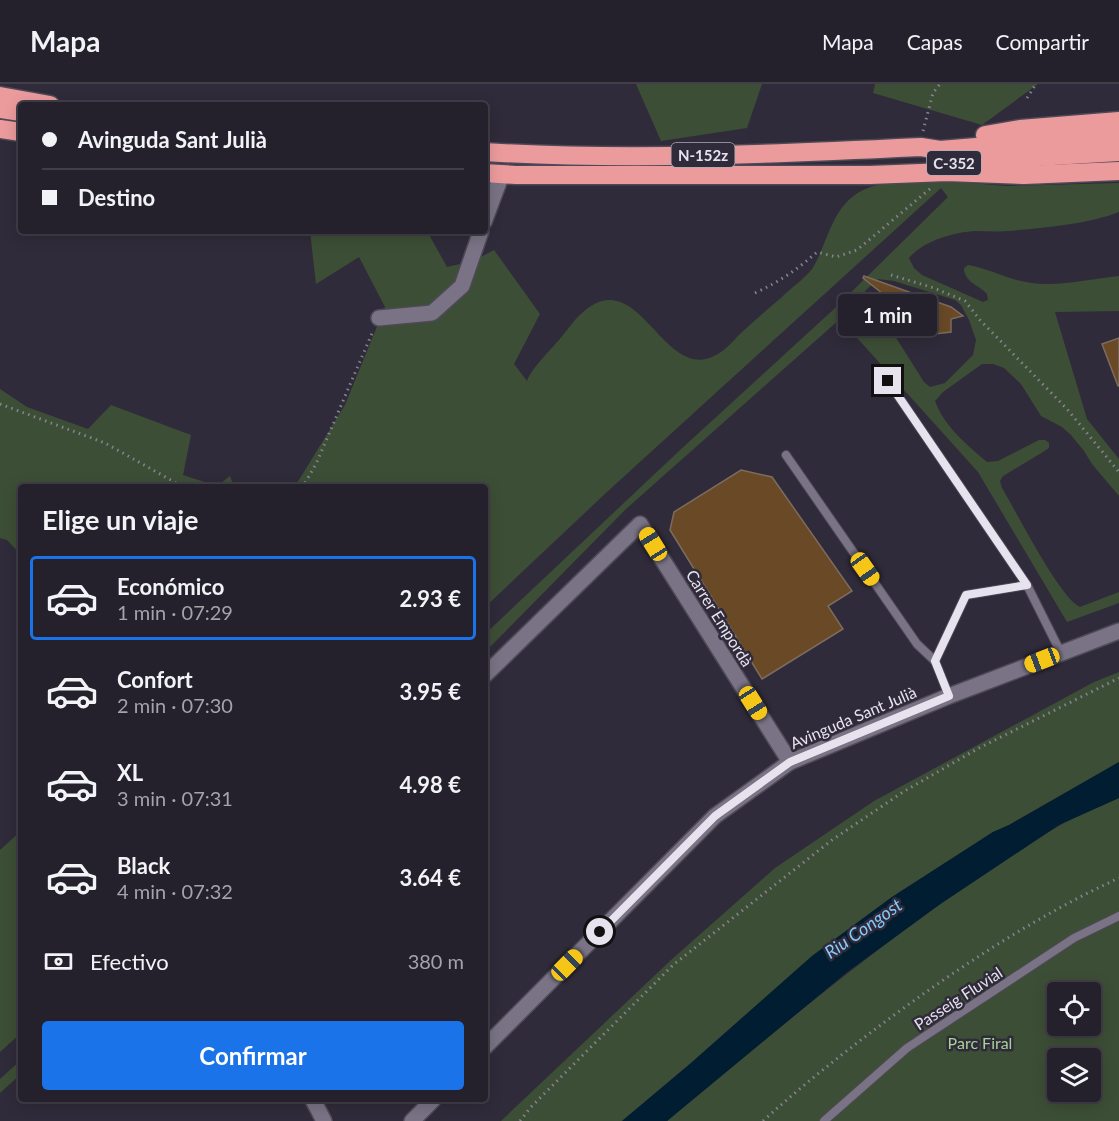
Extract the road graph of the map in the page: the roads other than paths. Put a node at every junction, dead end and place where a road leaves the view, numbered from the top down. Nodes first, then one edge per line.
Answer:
1 (0, 96) edge
2 (33, 102) edge
3 (0, 109) edge
4 (18, 112) edge
5 (1119, 122) edge
6 (0, 129) edge
7 (18, 132) edge
8 (1118, 146) edge
9 (921, 147) junction
10 (488, 152) edge
11 (1119, 171) edge
12 (792, 173) junction
13 (493, 174) edge
14 (488, 201) edge
15 (480, 234) edge
16 (379, 318) road end
17 (888, 381) dead end
18 (786, 455) dead end
19 (1027, 585) junction
20 (1119, 631) edge
21 (1061, 653) junction
22 (935, 661) junction
23 (488, 672) edge
24 (949, 696) junction
25 (790, 762) junction
26 (1119, 916) edge
27 (488, 1044) edge
28 (314, 1102) edge
29 (431, 1102) edge
30 (324, 1121) edge
31 (412, 1121) edge
32 (824, 1121) edge

1 - 2 highway
3 - 4 highway
5 - 9 highway, N-152z
6 - 7 highway
8 - 9 highway, C-352
8 - 12 highway, C-352
9 - 10 highway, N-152z
11 - 12 highway, N-152z
12 - 13 highway, N-152z
13 - 14 street
15 - 16 street
17 - 19 lane
18 - 22 lane
19 - 21 lane
19 - 22 lane
20 - 21 street, Avinguda Sant Julià
21 - 24 street, Avinguda Sant Julià
22 - 24 lane
23 - 25 street, Carrer Empordà
24 - 25 street, Avinguda Sant Julià
25 - 27 street, Avinguda Sant Julià
26 - 32 lane, Passeig Fluvial
28 - 30 street
29 - 31 street

